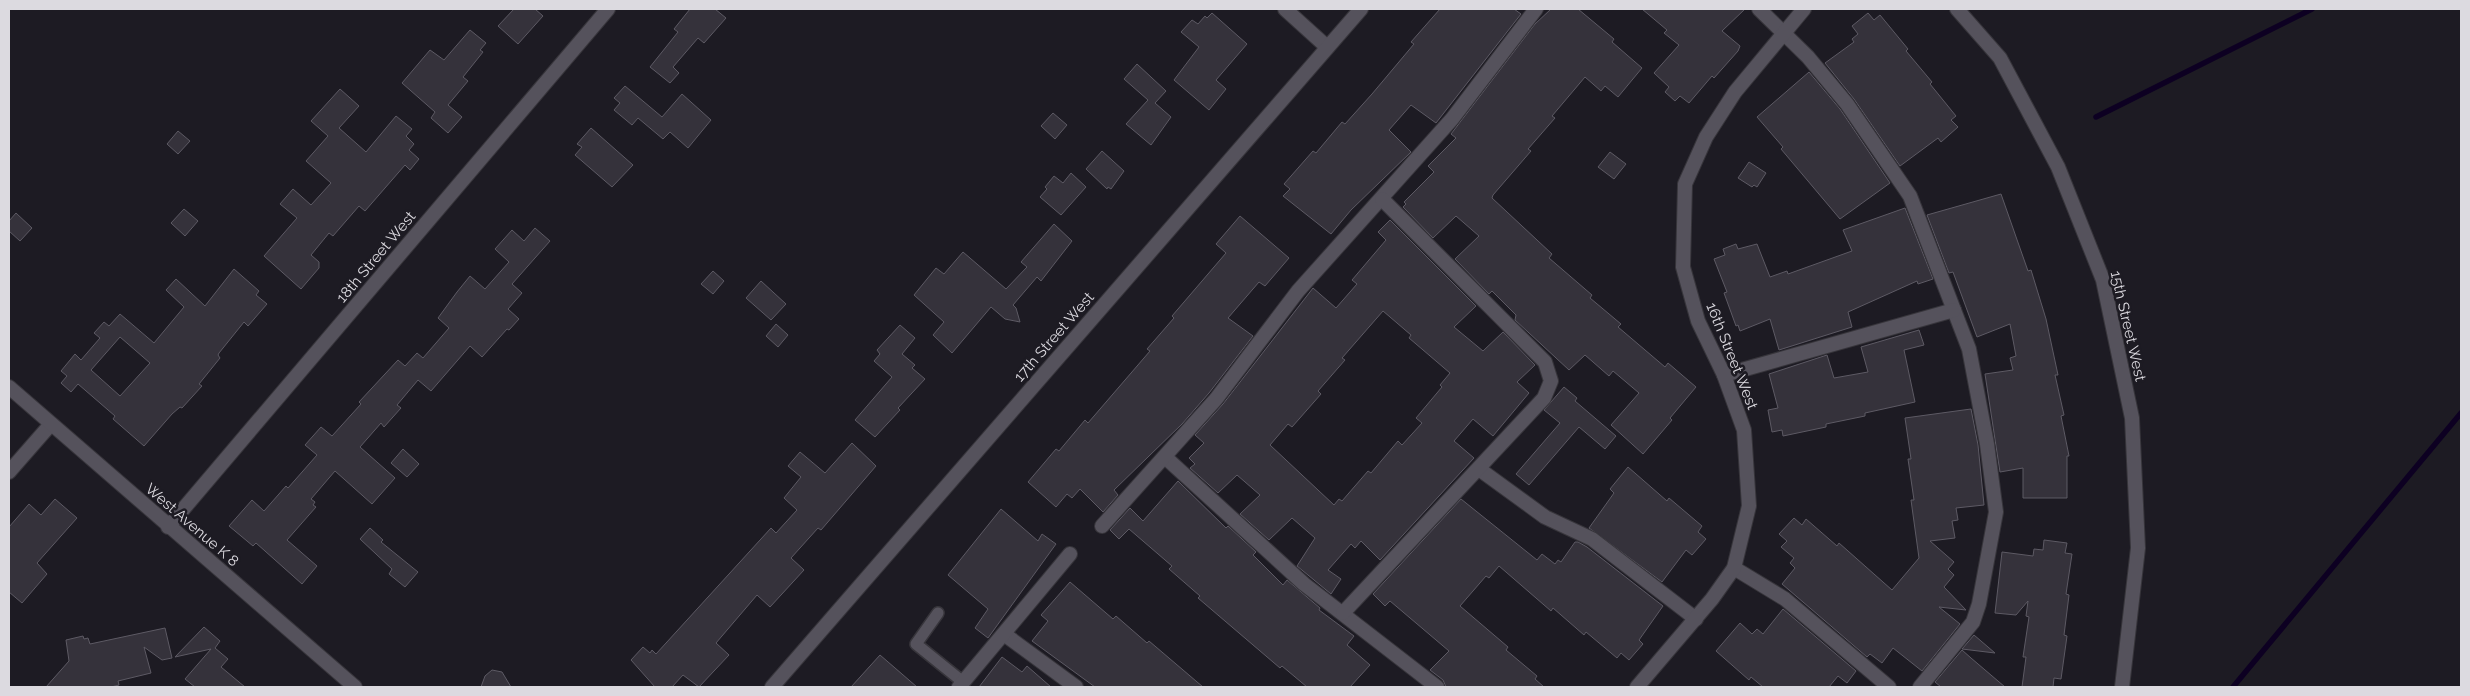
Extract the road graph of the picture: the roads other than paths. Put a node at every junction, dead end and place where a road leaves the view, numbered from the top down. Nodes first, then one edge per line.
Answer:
1 (608, 9) edge
2 (1285, 9) edge
3 (1360, 9) edge
4 (1536, 9) edge
5 (1759, 9) edge
6 (1804, 9) edge
7 (1956, 9) edge
8 (1784, 32) junction
9 (1327, 47) junction
10 (1382, 199) junction
11 (1954, 310) junction
12 (1724, 375) junction
13 (9, 387) edge
14 (51, 424) junction
15 (1165, 457) junction
16 (1478, 469) junction
17 (9, 472) edge
18 (168, 526) junction
19 (1102, 526) dead end
20 (1070, 554) dead end
21 (1734, 568) junction
22 (938, 612) dead end
23 (1343, 613) junction
24 (1696, 619) junction
25 (1004, 634) junction
26 (961, 684) edge
27 (355, 687) edge
28 (772, 687) edge
29 (1076, 687) edge
30 (1437, 687) edge
31 (1637, 687) edge
32 (1889, 687) edge
33 (1920, 687) edge
34 (2122, 687) edge

1 - 18 street, 18th Street West
2 - 9 street
3 - 9 street, 17th Street West
4 - 10 street
5 - 8 street
6 - 8 street, 16th Street West
7 - 34 street, 15th Street West
8 - 11 street
8 - 12 street, 16th Street West
9 - 28 street, 17th Street West
10 - 15 street
10 - 16 street
11 - 12 street
11 - 33 street
12 - 21 street, 16th Street West
13 - 14 street, West Avenue K 8
14 - 17 street
14 - 18 street, West Avenue K 8
15 - 19 street
15 - 23 street
16 - 23 street
16 - 24 street
18 - 27 street, West Avenue K 8
20 - 25 street
21 - 24 street, 16th Street West
21 - 32 street
22 - 26 lane
23 - 30 street
24 - 31 street, 16th Street West
25 - 26 street
25 - 29 street

